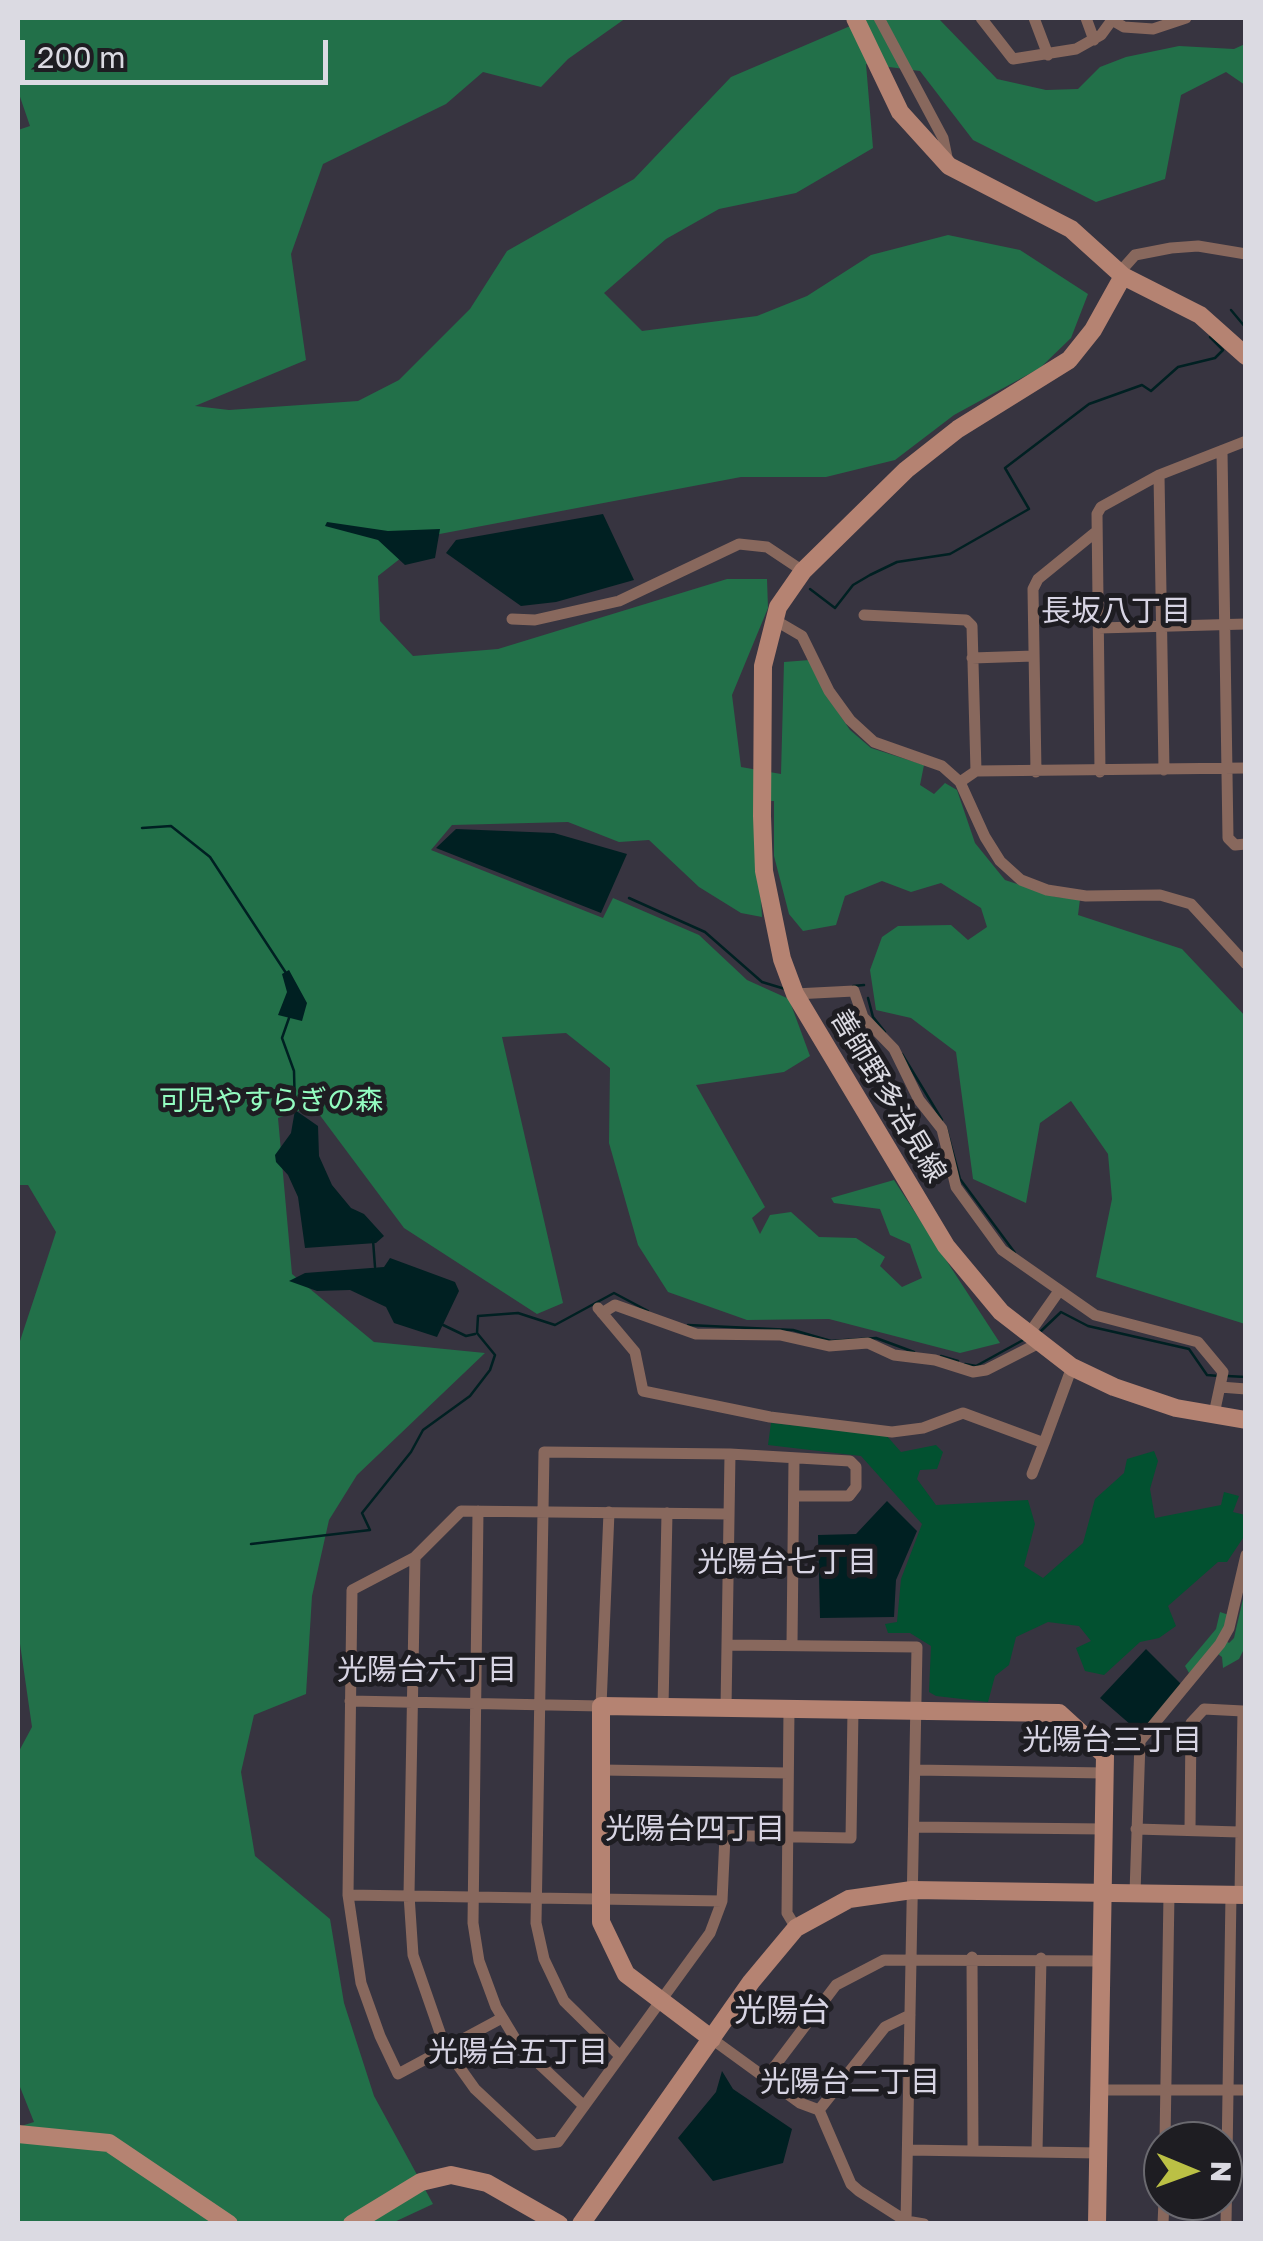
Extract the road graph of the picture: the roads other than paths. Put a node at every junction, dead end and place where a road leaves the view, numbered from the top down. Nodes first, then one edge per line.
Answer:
1 (879, 18) edge
2 (981, 18) edge
3 (1034, 18) edge
4 (1086, 18) edge
5 (1186, 18) edge
6 (855, 20) edge
7 (1142, 23) edge
8 (1094, 40) junction
9 (1048, 54) junction
10 (949, 166) junction
11 (1246, 254) edge
12 (1120, 274) junction
13 (1246, 356) edge
14 (1246, 441) edge
15 (1222, 451) junction
16 (1160, 476) junction
17 (1097, 532) junction
18 (802, 571) junction
19 (864, 615) dead end
20 (512, 619) dead end
21 (773, 619) junction
22 (1246, 624) edge
23 (1226, 625) junction
24 (1163, 626) junction
25 (1098, 628) junction
26 (1034, 656) junction
27 (972, 658) junction
28 (1230, 768) junction
29 (1246, 768) edge
30 (1164, 770) junction
31 (976, 771) junction
32 (1036, 772) junction
33 (1100, 772) junction
34 (960, 782) junction
35 (1246, 844) edge
36 (1246, 964) edge
37 (795, 994) junction
38 (1053, 1287) junction
39 (1034, 1335) junction
40 (1072, 1367) junction
41 (1221, 1381) junction
42 (1246, 1389) edge
43 (1214, 1414) junction
44 (1246, 1420) edge
45 (1044, 1443) junction
46 (730, 1454) junction
47 (794, 1460) junction
48 (1032, 1474) dead end
49 (794, 1496) junction
50 (478, 1511) junction
51 (542, 1511) junction
52 (610, 1512) junction
53 (667, 1513) junction
54 (729, 1514) junction
55 (1246, 1554) edge
56 (414, 1557) junction
57 (792, 1644) junction
58 (728, 1645) junction
59 (350, 1700) junction
60 (412, 1702) junction
61 (475, 1704) junction
62 (539, 1706) junction
63 (601, 1706) junction
64 (664, 1707) junction
65 (726, 1708) junction
66 (790, 1709) junction
67 (916, 1709) junction
68 (852, 1710) junction
69 (602, 1770) junction
70 (915, 1770) junction
71 (788, 1774) junction
72 (1105, 1774) junction
73 (914, 1827) junction
74 (1104, 1828) junction
75 (1136, 1829) junction
76 (1190, 1830) junction
77 (1240, 1832) junction
78 (601, 1833) junction
79 (725, 1836) junction
80 (788, 1837) junction
81 (912, 1890) junction
82 (1104, 1892) junction
83 (1135, 1893) junction
84 (1168, 1894) junction
85 (348, 1895) junction
86 (409, 1895) junction
87 (1239, 1895) edge
88 (473, 1896) junction
89 (534, 1898) junction
90 (598, 1898) junction
91 (722, 1901) junction
92 (796, 1928) junction
93 (910, 1958) junction
94 (972, 1958) junction
95 (1040, 1958) junction
96 (1102, 1961) junction
97 (659, 2002) junction
98 (910, 2015) junction
99 (502, 2018) junction
100 (712, 2039) junction
101 (446, 2047) junction
102 (619, 2055) junction
103 (765, 2079) junction
104 (1100, 2090) junction
105 (1228, 2090) junction
106 (1246, 2090) edge
107 (1165, 2091) junction
108 (584, 2106) junction
109 (819, 2110) junction
110 (1164, 2121) edge
111 (18, 2134) edge
112 (908, 2150) junction
113 (973, 2151) junction
114 (1037, 2152) junction
115 (1098, 2153) junction
116 (906, 2220) junction
117 (229, 2224) edge
118 (352, 2224) edge
119 (559, 2224) edge
120 (581, 2224) edge
121 (924, 2224) edge
122 (1097, 2224) edge
123 (1226, 2224) edge

1 - 10 street
2 - 9 street
3 - 9 street
4 - 8 street
5 - 7 street
6 - 10 main road
7 - 8 street
8 - 9 street
10 - 12 main road
11 - 12 street
12 - 13 main road
12 - 18 main road, 善師野多治見線
14 - 15 street
15 - 16 street
15 - 23 street
16 - 17 street
16 - 24 street
17 - 25 street
17 - 26 street
18 - 20 street
18 - 21 main road, 善師野多治見線
19 - 27 street
21 - 34 street
21 - 37 main road, 善師野多治見線
22 - 23 street
23 - 24 street
23 - 28 street
24 - 25 street
24 - 30 street
25 - 33 street
26 - 27 street
26 - 32 street
27 - 31 street
28 - 29 street
28 - 30 street
28 - 35 street
30 - 33 street
31 - 32 street
31 - 34 street
32 - 33 street
34 - 36 street
37 - 38 street
37 - 39 main road, 善師野多治見線
38 - 39 street
38 - 41 street
39 - 40 main road, 善師野多治見線
39 - 45 street
40 - 43 main road, 善師野多治見線
40 - 45 street
41 - 42 street
41 - 43 street
43 - 44 main road, 善師野多治見線
45 - 48 street
46 - 47 street
46 - 51 street
46 - 54 street
47 - 49 street
47 - 49 street
49 - 57 street
50 - 51 street
50 - 56 street
50 - 61 street
51 - 52 street
51 - 62 street
52 - 53 street
52 - 63 street
53 - 54 street
53 - 64 street
54 - 58 street
55 - 75 street
56 - 59 street
56 - 60 street
57 - 58 street
57 - 67 street
58 - 65 street
59 - 60 street
59 - 85 street
60 - 61 street
60 - 86 street
61 - 62 street
61 - 88 street
62 - 63 street
62 - 89 street
63 - 64 main road
63 - 69 main road
64 - 65 main road
65 - 66 main road
66 - 68 main road
66 - 71 street
67 - 68 main road
67 - 70 street
67 - 72 main road
68 - 80 street
69 - 71 street
69 - 78 main road
70 - 72 street
70 - 73 street
71 - 80 street
72 - 74 main road
73 - 74 street
73 - 81 street
74 - 82 main road
75 - 76 street
75 - 83 street
76 - 77 street
76 - 77 street
77 - 87 street
78 - 79 street
78 - 90 main road
79 - 80 street
79 - 91 street
80 - 92 street
81 - 82 main road
81 - 92 main road
81 - 93 street
82 - 83 main road
82 - 96 main road
83 - 84 main road
84 - 87 main road
84 - 107 street
85 - 86 street
85 - 101 street
86 - 88 street
86 - 101 street
87 - 105 street
88 - 89 street
88 - 99 street
89 - 90 street
89 - 102 street
90 - 91 street
90 - 97 main road
91 - 97 street
92 - 100 main road
93 - 94 street
93 - 98 street
93 - 103 street
94 - 95 street
94 - 113 street
95 - 96 street
95 - 114 street
96 - 104 main road
97 - 100 main road
97 - 102 street
98 - 109 street
98 - 112 street
99 - 101 street
99 - 108 street
100 - 103 street
100 - 120 main road
101 - 108 street
102 - 108 street
103 - 109 street
104 - 107 street
104 - 115 main road
105 - 106 street
105 - 107 street
105 - 123 street
107 - 110 street
109 - 116 street
111 - 117 main road
112 - 113 street
112 - 116 street
113 - 114 street
114 - 115 street
115 - 122 main road
116 - 121 street
118 - 119 main road

